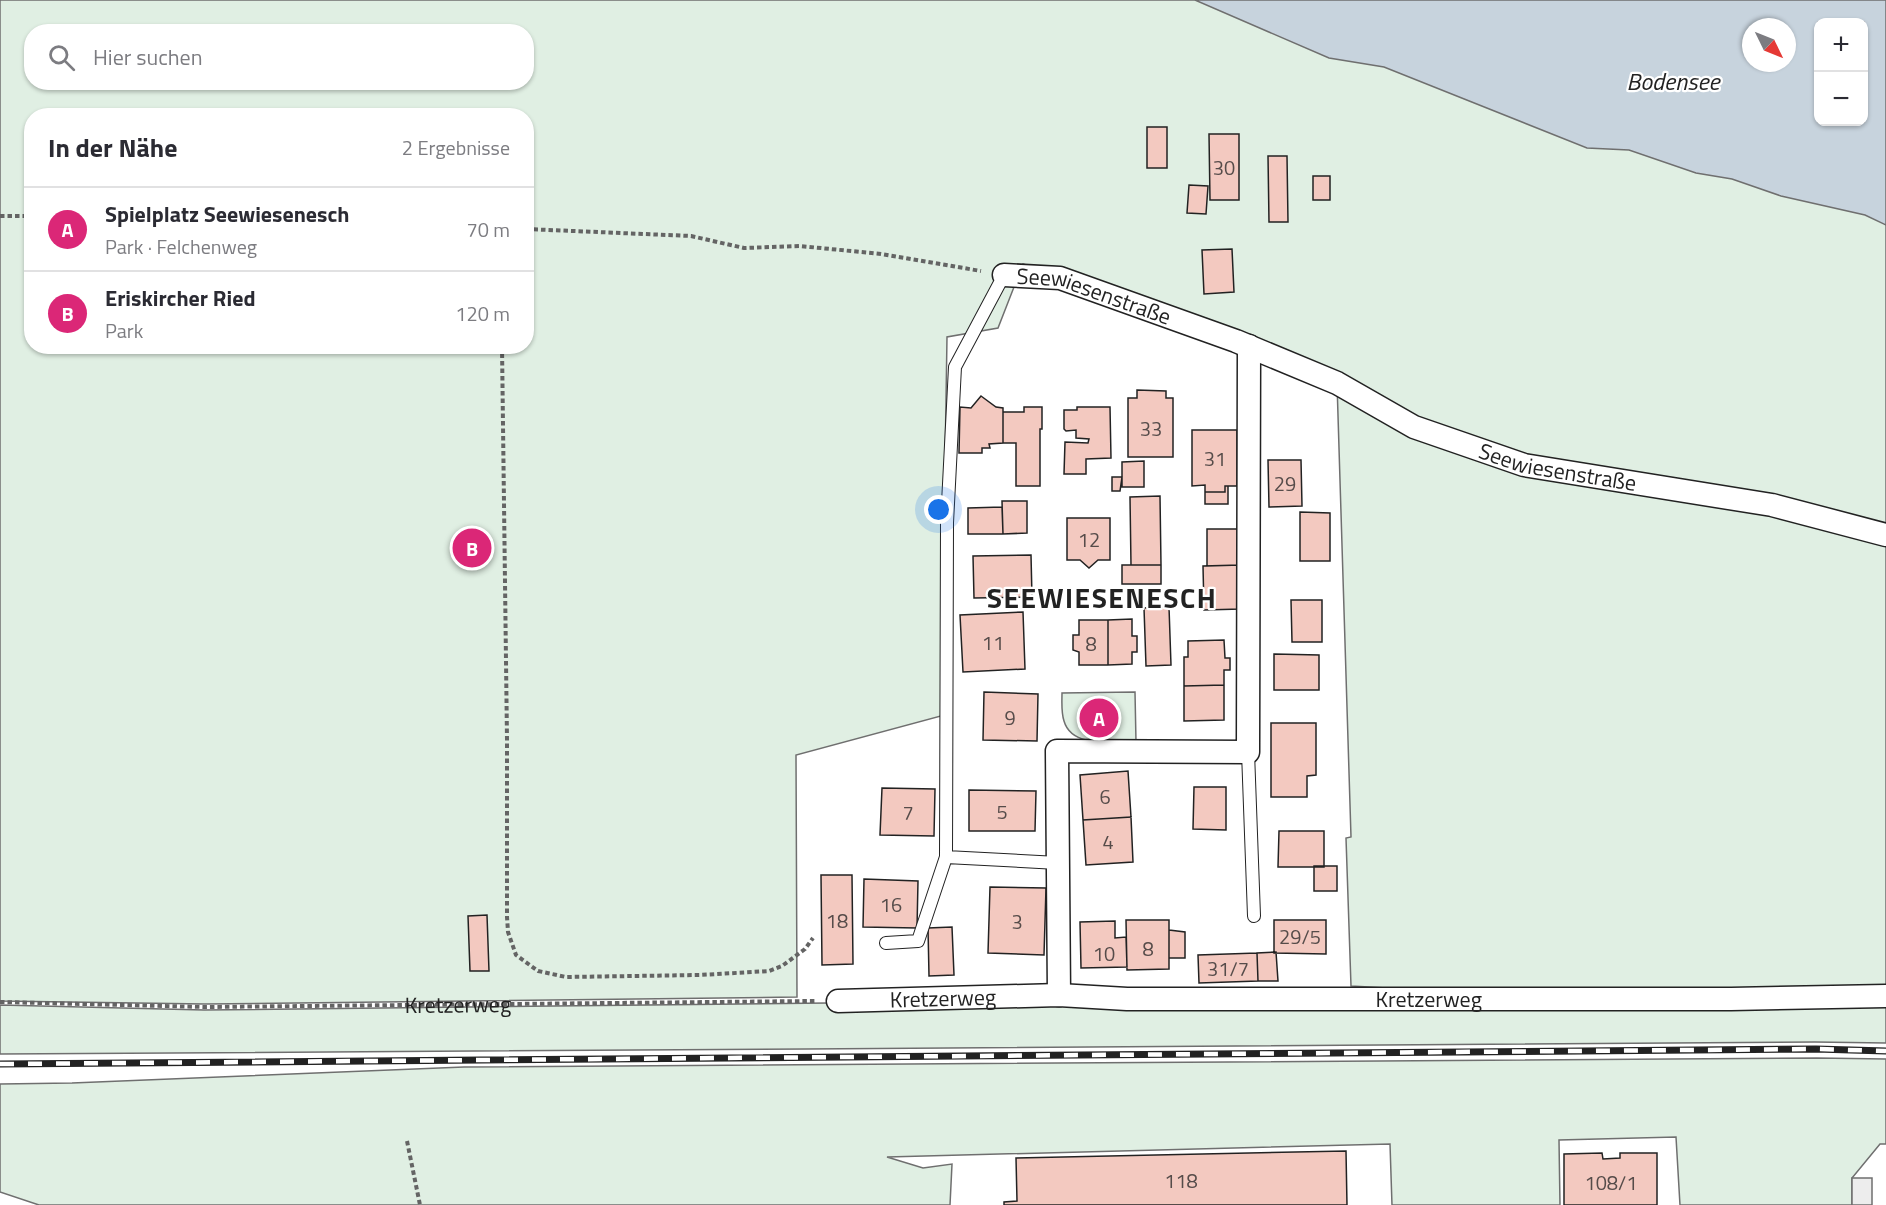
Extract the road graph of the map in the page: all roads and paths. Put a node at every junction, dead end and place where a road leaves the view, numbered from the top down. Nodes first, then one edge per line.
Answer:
1 (0, 216) edge
2 (24, 216) edge
3 (534, 229) edge
4 (1004, 275) junction
5 (1249, 346) junction
6 (502, 354) edge
7 (1886, 535) edge
8 (1248, 752) junction
9 (946, 857) junction
10 (1058, 863) junction
11 (1254, 916) dead end
12 (813, 938) dead end
13 (886, 943) dead end
14 (1059, 995) junction
15 (1886, 996) edge
16 (838, 1000) joint
17 (0, 1002) edge
18 (407, 1141) dead end
19 (420, 1205) edge

1 - 2 path
3 - 4 path
4 - 5 street, Seewiesenstraße
4 - 9 lane
5 - 7 street, Seewiesenstraße
5 - 8 street
6 - 12 path
8 - 10 street
8 - 11 lane
9 - 10 lane
9 - 13 lane
10 - 14 street
14 - 15 street, Kretzerweg
14 - 16 street, Kretzerweg
16 - 17 path, Kretzerweg
18 - 19 path

